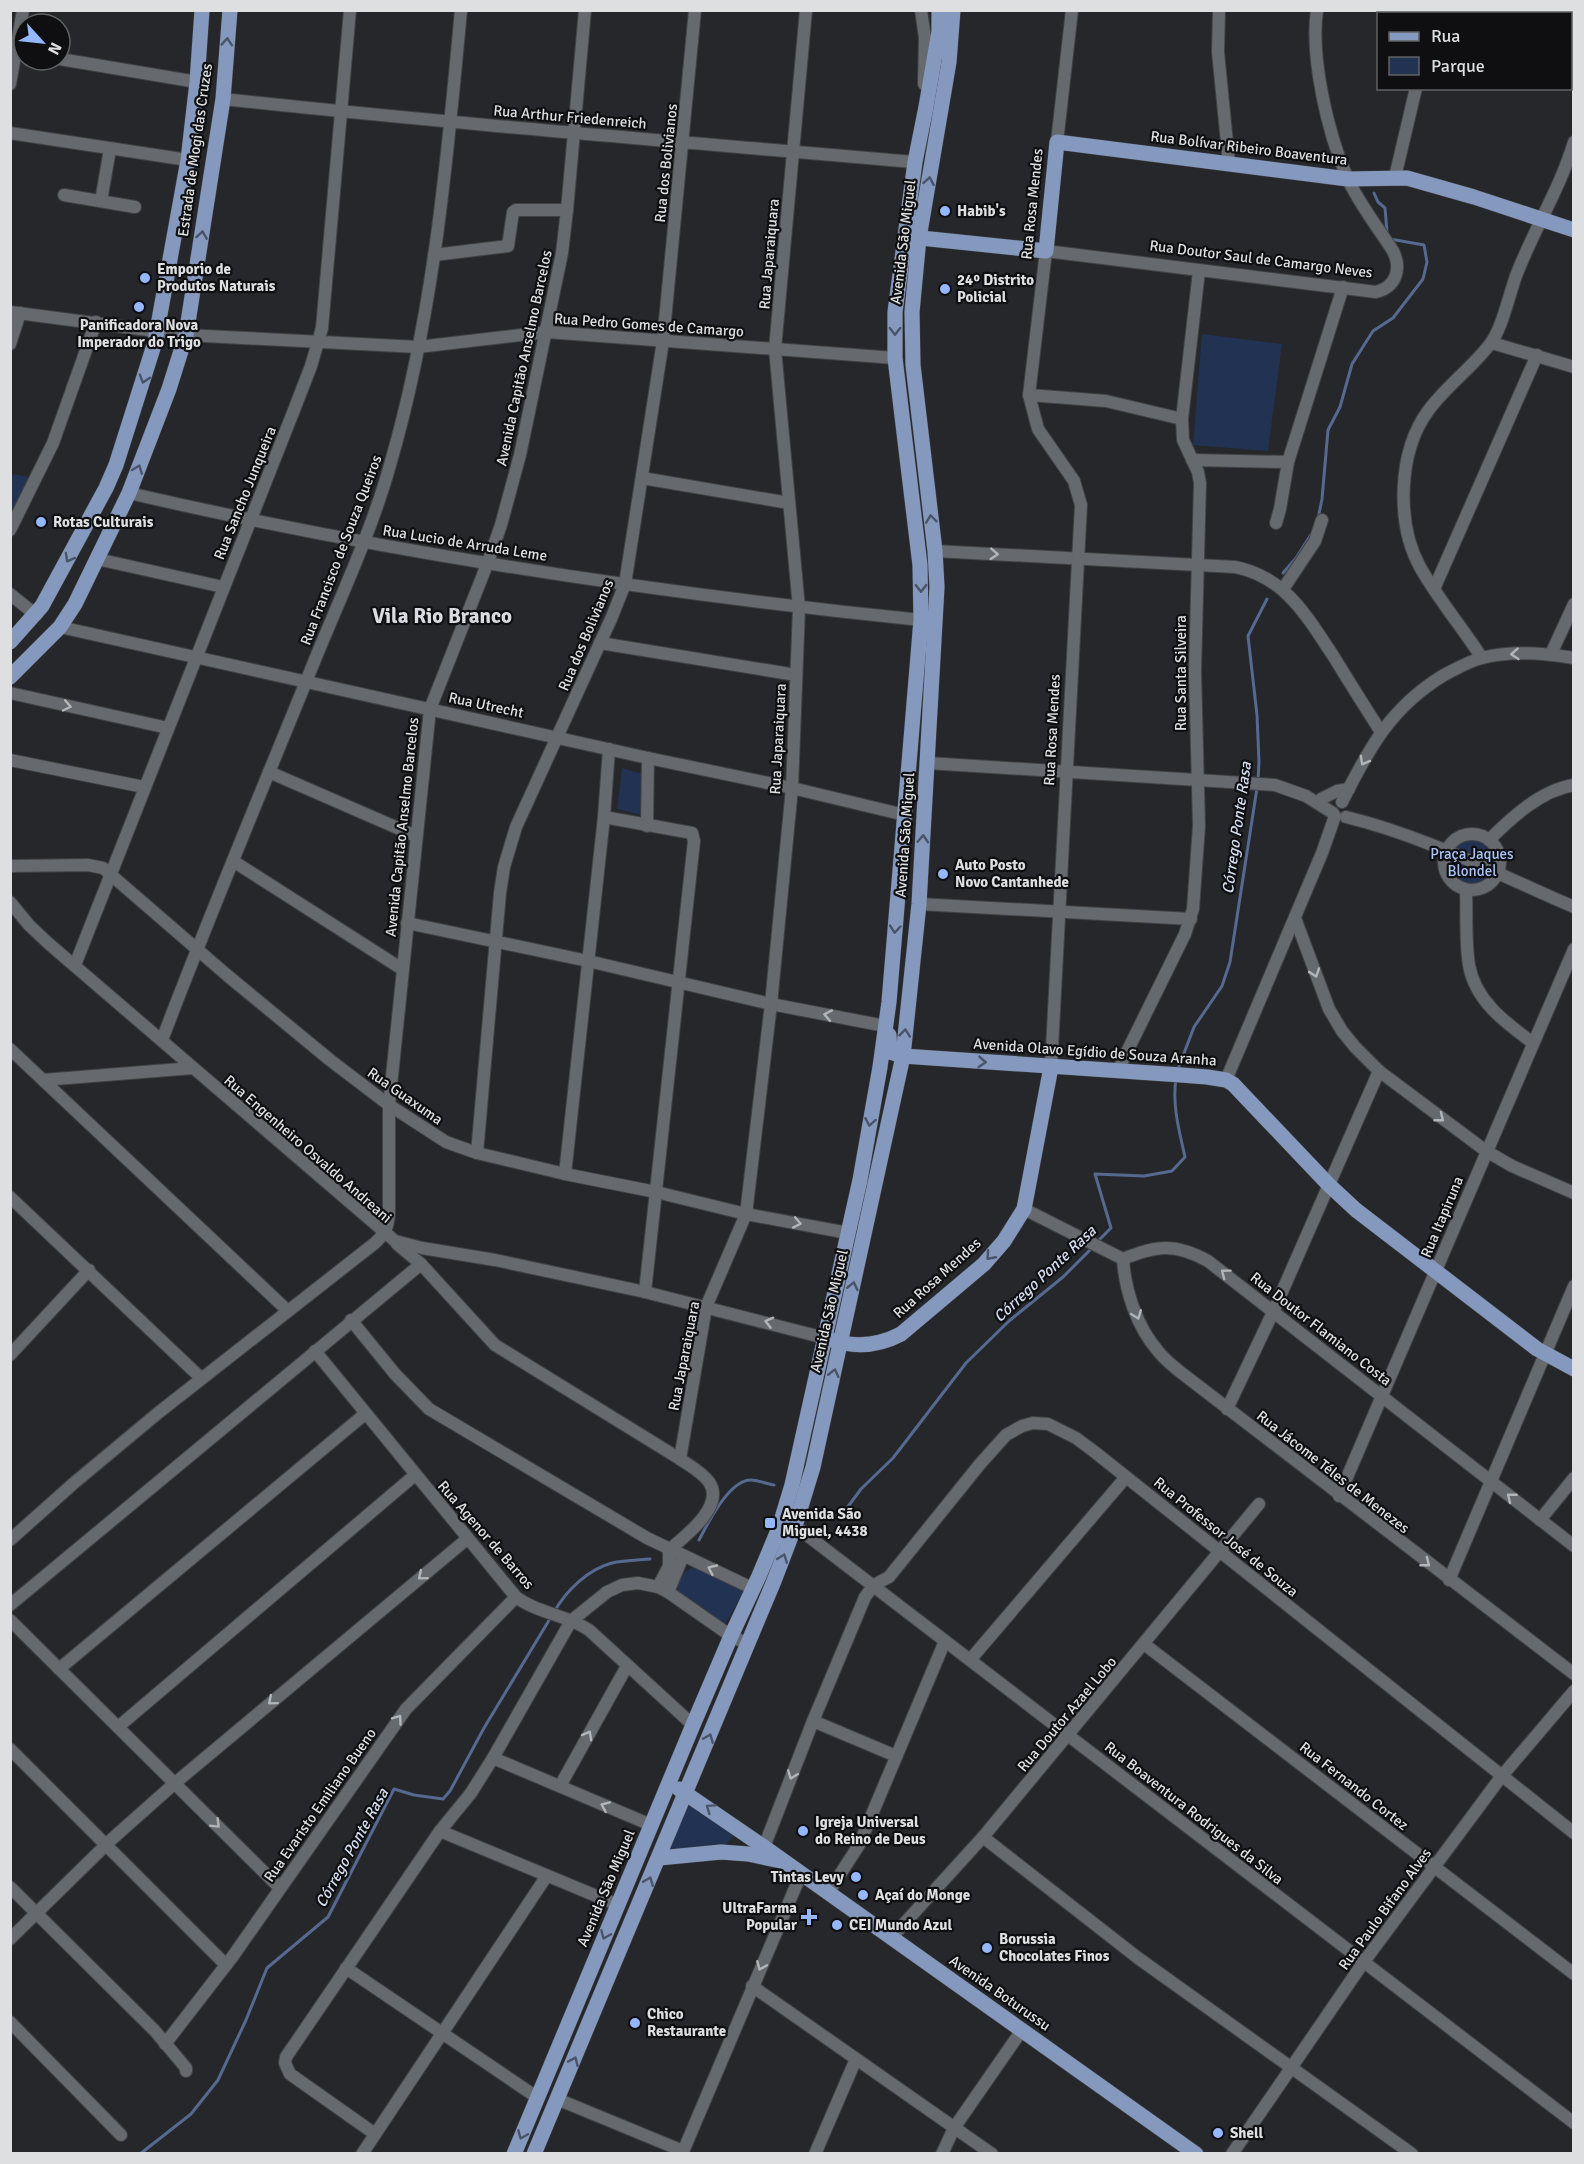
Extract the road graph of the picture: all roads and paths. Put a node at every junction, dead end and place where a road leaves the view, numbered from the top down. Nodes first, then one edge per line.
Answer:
1 (202, 10) edge
2 (230, 10) edge
3 (350, 10) edge
4 (461, 10) edge
5 (585, 10) edge
6 (695, 10) edge
7 (806, 10) edge
8 (921, 10) edge
9 (939, 10) edge
10 (953, 10) edge
11 (1072, 10) edge
12 (1219, 10) edge
13 (1317, 10) edge
14 (72, 61) edge
15 (197, 82) junction
16 (1416, 90) edge
17 (224, 99) junction
18 (926, 107) junction
19 (339, 112) junction
20 (451, 121) junction
21 (10, 134) edge
22 (573, 135) junction
23 (684, 141) junction
24 (1057, 142) junction
25 (1574, 142) edge
26 (110, 150) junction
27 (793, 152) junction
28 (188, 160) junction
29 (915, 162) junction
30 (1229, 163) junction
31 (1395, 177) junction
32 (1347, 179) junction
33 (64, 195) dead end
34 (101, 201) junction
35 (135, 207) dead end
36 (567, 210) junction
37 (1541, 219) junction
38 (1574, 230) edge
39 (911, 237) junction
40 (1046, 251) junction
41 (434, 255) junction
42 (1199, 271) junction
43 (1343, 287) junction
44 (15, 312) edge
45 (96, 322) junction
46 (159, 331) junction
47 (547, 332) junction
48 (186, 335) junction
49 (319, 341) junction
50 (663, 341) junction
51 (1491, 343) junction
52 (10, 344) edge
53 (418, 346) junction
54 (775, 349) junction
55 (1537, 356) junction
56 (895, 358) junction
57 (1574, 367) edge
58 (1029, 395) junction
59 (1182, 420) junction
60 (1192, 460) junction
61 (1288, 462) junction
62 (642, 478) junction
63 (129, 493) junction
64 (789, 503) junction
65 (250, 520) junction
66 (1322, 520) dead end
67 (916, 523) junction
68 (1276, 523) dead end
69 (10, 530) edge
70 (363, 542) junction
71 (935, 551) junction
72 (1079, 558) junction
73 (97, 559) junction
74 (488, 562) junction
75 (1197, 565) junction
76 (625, 584) junction
77 (223, 587) junction
78 (1283, 589) junction
79 (1434, 589) junction
80 (10, 594) edge
81 (1574, 604) edge
82 (799, 608) junction
83 (36, 615) junction
84 (921, 620) junction
85 (60, 627) junction
86 (10, 642) edge
87 (600, 643) junction
88 (1551, 654) junction
89 (195, 657) junction
90 (1482, 658) junction
91 (1574, 658) edge
92 (796, 675) junction
93 (10, 677) edge
94 (306, 681) junction
95 (10, 693) edge
96 (430, 709) junction
97 (168, 728) junction
98 (1381, 732) junction
99 (557, 736) junction
100 (609, 749) junction
101 (648, 758) junction
102 (10, 760) edge
103 (928, 763) junction
104 (269, 772) junction
105 (1068, 772) junction
106 (1196, 779) junction
107 (1574, 785) edge
108 (144, 787) junction
109 (792, 788) junction
110 (1349, 789) junction
111 (1306, 796) junction
112 (1321, 799) junction
113 (1342, 814) junction
114 (905, 815) junction
115 (604, 817) junction
116 (648, 826) junction
117 (416, 836) junction
118 (1489, 840) junction
119 (1446, 851) junction
120 (233, 861) junction
121 (10, 866) edge
122 (110, 873) junction
123 (1497, 874) junction
124 (1466, 890) junction
125 (10, 902) edge
126 (919, 904) junction
127 (1574, 907) edge
128 (1060, 912) junction
129 (1295, 918) junction
130 (1191, 919) junction
131 (407, 923) junction
132 (495, 942) junction
133 (197, 949) junction
134 (1574, 950) edge
135 (588, 961) junction
136 (75, 965) junction
137 (402, 969) junction
138 (677, 982) junction
139 (889, 1002) junction
140 (771, 1004) junction
141 (885, 1026) junction
142 (162, 1040) junction
143 (1533, 1043) junction
144 (10, 1049) edge
145 (903, 1056) junction
146 (1051, 1067) junction
147 (193, 1068) junction
148 (1118, 1070) junction
149 (1379, 1071) junction
150 (43, 1080) junction
151 (1226, 1080) junction
152 (389, 1105) junction
153 (1486, 1152) junction
154 (477, 1153) junction
155 (565, 1174) junction
156 (1329, 1185) junction
157 (656, 1192) junction
158 (1574, 1193) edge
159 (10, 1197) edge
160 (1024, 1209) junction
161 (746, 1214) junction
162 (848, 1233) junction
163 (390, 1238) junction
164 (1123, 1259) junction
165 (421, 1264) junction
166 (89, 1270) junction
167 (1436, 1272) junction
168 (1574, 1286) edge
169 (645, 1292) junction
170 (706, 1307) junction
171 (1274, 1310) junction
172 (288, 1311) junction
173 (351, 1320) junction
174 (825, 1338) junction
175 (841, 1343) junction
176 (315, 1351) junction
177 (1544, 1353) junction
178 (10, 1355) edge
179 (1574, 1369) edge
180 (201, 1378) junction
181 (1382, 1396) junction
182 (1227, 1410) junction
183 (365, 1414) junction
184 (680, 1459) junction
185 (415, 1475) junction
186 (1126, 1477) junction
187 (1574, 1478) edge
188 (1491, 1481) junction
189 (1339, 1496) junction
190 (1259, 1504) dead end
191 (1540, 1520) junction
192 (795, 1526) junction
193 (467, 1539) junction
194 (10, 1540) edge
195 (1574, 1546) edge
196 (669, 1550) junction
197 (1221, 1552) junction
198 (683, 1556) junction
199 (1449, 1580) junction
200 (874, 1585) junction
201 (754, 1588) junction
202 (663, 1590) junction
203 (516, 1597) junction
204 (10, 1605) edge
205 (10, 1620) edge
206 (568, 1620) junction
207 (731, 1636) junction
208 (945, 1641) junction
209 (748, 1644) junction
210 (1144, 1644) junction
211 (970, 1660) junction
212 (627, 1666) junction
213 (59, 1669) junction
214 (1574, 1674) edge
215 (1574, 1691) edge
216 (813, 1721) junction
217 (693, 1725) junction
218 (118, 1727) junction
219 (1068, 1734) junction
220 (10, 1749) edge
221 (896, 1756) junction
222 (493, 1758) junction
223 (1501, 1778) junction
224 (175, 1783) junction
225 (669, 1784) junction
226 (560, 1786) junction
227 (687, 1792) junction
228 (651, 1825) junction
229 (733, 1825) junction
230 (440, 1831) junction
231 (1574, 1833) edge
232 (983, 1837) junction
233 (644, 1842) junction
234 (106, 1845) junction
235 (764, 1847) junction
236 (721, 1852) junction
237 (659, 1858) junction
238 (783, 1861) junction
239 (1435, 1867) junction
240 (801, 1874) junction
241 (546, 1877) junction
242 (10, 1887) edge
243 (280, 1888) junction
244 (828, 1893) junction
245 (618, 1905) junction
246 (37, 1915) junction
247 (891, 1938) junction
248 (10, 1940) edge
249 (1363, 1963) junction
250 (226, 1965) junction
251 (346, 1968) junction
252 (1574, 1974) edge
253 (752, 1986) junction
254 (10, 2022) edge
255 (1022, 2030) junction
256 (442, 2033) junction
257 (165, 2044) junction
258 (856, 2059) junction
259 (1291, 2068) junction
260 (186, 2072) dead end
261 (538, 2098) junction
262 (557, 2099) junction
263 (1574, 2123) edge
264 (954, 2128) junction
265 (375, 2134) junction
266 (121, 2135) dead end
267 (682, 2152) edge
268 (362, 2154) edge
269 (514, 2154) edge
270 (534, 2154) edge
271 (815, 2154) edge
272 (942, 2154) edge
273 (992, 2154) edge
274 (1196, 2154) edge
275 (1232, 2154) edge
276 (1412, 2154) edge

1 - 15 main road, Estrada de Mogi das Cruzes
17 -> 2 main road, Estrada de Mogi das Cruzes
3 - 19 street, Rua Sancho Junqueira
4 - 20 street, Rua Francisco de Souza Queiros
5 - 22 street, Avenida Capitão Anselmo Barcelos
6 - 23 street, Rua dos Bolivianos
7 - 27 street, Rua Japaraiquara
8 - 18 street, Avenida São Miguel
9 - 18 main road, Avenida São Miguel
39 -> 10 main road, Avenida São Miguel
11 - 24 street, Rua Rosa Mendes
12 - 30 street
13 - 32 street, Rua Doutor Saul de Camargo Neves
14 - 15 street
15 - 28 main road, Estrada de Mogi das Cruzes
16 - 31 street
17 - 19 street, Rua Arthur Friedenreich
48 -> 17 main road, Estrada de Mogi das Cruzes
18 - 29 main road, Avenida São Miguel
19 - 20 street, Rua Arthur Friedenreich
19 - 49 street, Rua Sancho Junqueira
20 - 22 street, Rua Arthur Friedenreich
20 - 41 street, Rua Francisco de Souza Queiros
21 - 26 street
22 - 23 street, Rua Arthur Friedenreich
22 - 36 street, Avenida Capitão Anselmo Barcelos
23 - 27 street, Rua Arthur Friedenreich
23 - 50 street, Rua dos Bolivianos
24 - 30 main road, Rua Bolívar Ribeiro Boaventura
24 - 40 main road, Rua Rosa Mendes
25 - 37 street
26 - 28 street
26 - 34 street
27 - 29 street, Rua Arthur Friedenreich
27 - 54 street, Rua Japaraiquara
28 - 46 main road, Estrada de Mogi das Cruzes
29 - 39 main road, Avenida São Miguel
30 - 32 main road, Rua Bolívar Ribeiro Boaventura
31 - 32 main road, Rua Bolívar Ribeiro Boaventura
31 - 37 main road, Rua Bolívar Ribeiro Boaventura
32 - 43 street, Rua Doutor Saul de Camargo Neves
33 - 34 street
34 - 35 street
36 - 41 street
36 - 47 street, Avenida Capitão Anselmo Barcelos
37 - 38 main road, Rua Bolívar Ribeiro Boaventura
37 - 51 street
39 - 40 main road, Rua Doutor Saul de Camargo Neves
39 -> 56 main road, Avenida São Miguel
71 -> 39 main road, Avenida São Miguel
40 - 42 street, Rua Doutor Saul de Camargo Neves
40 - 58 street, Rua Rosa Mendes
41 - 53 street, Rua Francisco de Souza Queiros
42 - 43 street, Rua Doutor Saul de Camargo Neves
42 - 59 street, Rua Santa Silveira
43 - 61 street
44 - 45 street, Rua Pedro Gomes de Camargo
44 - 52 street
45 - 46 street, Rua Pedro Gomes de Camargo
45 - 69 street
46 - 48 street, Rua Pedro Gomes de Camargo
46 -> 83 main road, Estrada de Mogi das Cruzes
47 - 50 street, Rua Pedro Gomes de Camargo
47 - 53 street, Rua Pedro Gomes de Camargo
47 - 74 street, Avenida Capitão Anselmo Barcelos
48 - 49 street, Rua Pedro Gomes de Camargo
63 -> 48 main road, Estrada de Mogi das Cruzes
49 - 53 street, Rua Pedro Gomes de Camargo
49 - 65 street, Rua Sancho Junqueira
50 - 54 street, Rua Pedro Gomes de Camargo
50 - 62 street, Rua dos Bolivianos
51 - 55 street
51 - 79 street
53 - 70 street, Rua Francisco de Souza Queiros
54 - 56 street, Rua Pedro Gomes de Camargo
54 - 64 street, Rua Japaraiquara
55 - 57 street
55 - 79 street
56 - 67 main road, Avenida São Miguel
58 - 59 street
58 - 72 street, Rua Rosa Mendes
59 - 60 street, Rua Santa Silveira
60 - 61 street
60 - 75 street, Rua Santa Silveira
61 - 68 street
62 - 64 street
62 - 76 street, Rua dos Bolivianos
63 - 65 street, Rua Lucio de Arruda Leme
63 - 73 main road, Estrada de Mogi das Cruzes
64 - 82 street, Rua Japaraiquara
65 - 70 street, Rua Lucio de Arruda Leme
65 - 77 street, Rua Sancho Junqueira
66 - 78 street
67 - 71 main road
67 -> 84 main road, Avenida São Miguel
70 - 74 street, Rua Lucio de Arruda Leme
70 - 94 street, Rua Francisco de Souza Queiros
71 -> 72 street
71 - 103 main road, Avenida São Miguel
72 - 75 street
72 - 105 street, Rua Rosa Mendes
73 - 77 street
73 - 85 main road, Estrada de Mogi das Cruzes
74 - 76 street, Rua Lucio de Arruda Leme
74 - 96 street, Avenida Capitão Anselmo Barcelos
75 - 78 street
75 - 106 street, Rua Santa Silveira
76 - 82 street, Rua Lucio de Arruda Leme
76 - 87 street, Rua dos Bolivianos
77 - 89 street, Rua Sancho Junqueira
78 - 98 street
79 - 90 street
80 - 83 street
81 - 88 street
82 - 84 street, Rua Lucio de Arruda Leme
82 - 92 street, Rua Japaraiquara
83 - 86 main road, Estrada de Mogi das Cruzes
84 - 114 main road, Avenida São Miguel
85 - 89 street, Rua Utrecht
85 - 93 main road, Estrada de Mogi das Cruzes
87 - 92 street
87 - 99 street, Rua dos Bolivianos
88 -> 90 street
88 - 91 street
89 - 94 street, Rua Utrecht
89 - 97 street, Rua Sancho Junqueira
90 - 98 street
92 - 109 street, Rua Japaraiquara
94 - 96 street, Rua Utrecht
94 - 104 street, Rua Francisco de Souza Queiros
95 -> 97 street
96 - 99 street, Rua Utrecht
96 - 117 street, Avenida Capitão Anselmo Barcelos
97 - 108 street, Rua Sancho Junqueira
98 -> 110 street
99 - 100 street, Rua Utrecht
99 - 132 street, Rua dos Bolivianos
100 - 101 street, Rua Utrecht
100 - 115 street
101 - 109 street, Rua Utrecht
101 - 116 street
102 - 108 street
103 - 105 street
126 -> 103 main road, Avenida São Miguel
104 - 117 street
104 - 120 street, Rua Francisco de Souza Queiros
105 - 106 street
105 - 128 street, Rua Rosa Mendes
106 - 111 street
106 - 130 street, Rua Santa Silveira
107 - 118 street
108 - 122 street, Rua Sancho Junqueira
109 - 114 street, Rua Utrecht
109 - 140 street, Rua Japaraiquara
110 - 112 street
110 - 113 street
111 - 112 street
111 - 113 street
112 - 113 street
113 - 119 street
113 - 129 street
114 -> 139 main road, Avenida São Miguel
115 - 116 street
115 - 135 street
116 - 138 street
117 - 131 street, Avenida Capitão Anselmo Barcelos
118 - 119 street
118 - 123 street
119 - 123 street
119 - 124 street
120 - 133 street, Rua Francisco de Souza Queiros
120 - 137 street
121 - 122 street, Rua Guaxuma
122 - 133 street, Rua Guaxuma
122 - 136 street, Rua Sancho Junqueira
123 - 124 street
123 - 127 street
124 - 143 street
125 - 136 street, Rua Engenheiro Osvaldo Andreani
126 - 128 street
145 -> 126 main road, Avenida São Miguel
128 - 130 street
128 - 146 street, Rua Rosa Mendes
129 -> 149 street
129 - 151 street
130 - 148 street, Rua Santa Silveira
131 - 132 street
131 - 137 street, Avenida Capitão Anselmo Barcelos
132 - 135 street
132 - 154 street, Rua dos Bolivianos
133 - 142 street, Rua Francisco de Souza Queiros
133 - 152 street, Rua Guaxuma
134 - 143 street, Rua Itapiruna
135 - 138 street
135 - 155 street
136 - 142 street, Rua Engenheiro Osvaldo Andreani
137 - 152 street, Avenida Capitão Anselmo Barcelos
138 - 140 street
138 - 157 street
139 - 141 main road, Avenida São Miguel
139 - 145 main road
141 -> 140 street
140 - 161 street, Rua Japaraiquara
141 -> 162 main road, Avenida São Miguel
142 - 147 street, Rua Engenheiro Osvaldo Andreani
143 - 153 street, Rua Itapiruna
144 - 150 street
145 -> 146 main road, Avenida Olavo Egídio de Souza Aranha
175 -> 145 main road, Avenida São Miguel
146 - 148 main road, Avenida Olavo Egídio de Souza Aranha
146 - 160 main road, Rua Rosa Mendes
147 - 150 street
147 - 163 street, Rua Engenheiro Osvaldo Andreani
148 - 151 main road, Avenida Olavo Egídio de Souza Aranha
149 -> 153 street
149 - 156 street
150 - 172 street
151 - 156 main road, Avenida Olavo Egídio de Souza Aranha
152 - 154 street, Rua Guaxuma
152 - 163 street, Avenida Capitão Anselmo Barcelos
153 - 158 street
153 - 167 street, Rua Itapiruna
154 - 155 street, Rua Guaxuma
155 - 157 street, Rua Guaxuma
156 - 167 main road, Avenida Olavo Egídio de Souza Aranha
156 - 171 street
157 - 161 street, Rua Guaxuma
157 - 169 street
159 - 166 street
160 - 164 street
160 -> 175 main road, Rua Rosa Mendes
161 -> 162 street, Rua Guaxuma
161 - 170 street, Rua Japaraiquara
162 - 174 main road, Avenida São Miguel
163 - 165 street
163 - 169 street, Rua Engenheiro Osvaldo Andreani
163 - 172 street
171 -> 164 street, Rua Doutor Flamiano Costa
164 -> 182 street, Rua Jácome Téles de Menezes
165 - 173 street
165 - 184 street
166 - 178 street
166 - 180 street
167 - 177 main road, Avenida Olavo Egídio de Souza Aranha
167 - 181 street, Rua Itapiruna
168 - 177 street
169 - 170 street, Rua Engenheiro Osvaldo Andreani
174 -> 170 street, Rua Engenheiro Osvaldo Andreani
170 - 184 street, Rua Japaraiquara
171 - 181 street, Rua Doutor Flamiano Costa
171 - 182 street
172 - 180 street
173 - 176 street
173 - 196 street
174 - 175 main road, Rua Rosa Mendes
174 - 201 main road, Avenida São Miguel
192 -> 175 main road, Avenida São Miguel
176 - 183 street, Rua Agenor de Barros
176 - 204 street
177 - 179 main road, Avenida Olavo Egídio de Souza Aranha
177 - 188 street
180 - 194 street
181 - 188 street, Rua Doutor Flamiano Costa
181 - 189 street, Rua Itapiruna
182 - 189 street, Rua Jácome Téles de Menezes
183 - 185 street, Rua Agenor de Barros
183 - 213 street
184 - 196 street
185 - 193 street, Rua Agenor de Barros
185 - 218 street
186 - 197 street, Rua Professor José de Souza
186 - 200 street, Rua Professor José de Souza
186 - 211 street
187 - 191 street
191 -> 188 street, Rua Doutor Flamiano Costa
188 - 199 street
189 -> 199 street, Rua Jácome Téles de Menezes
190 - 197 street, Rua Doutor Azael Lobo
191 - 195 street, Rua Doutor Flamiano Costa
192 - 200 street, Rua Boaventura Rodrigues da Silva
209 -> 192 main road, Avenida São Miguel
193 - 203 street, Rua Agenor de Barros
193 -> 224 street
196 - 198 street
196 - 202 street
197 - 210 street, Rua Doutor Azael Lobo
197 - 223 street, Rua Professor José de Souza
201 -> 198 street
198 - 202 street
199 - 214 street, Rua Jácome Téles de Menezes
200 - 208 street, Rua Boaventura Rodrigues da Silva
200 - 216 street
201 - 207 main road, Avenida São Miguel
202 - 206 street
202 - 207 street
203 - 206 street, Rua Agenor de Barros
243 -> 203 street, Rua Evaristo Emiliano Bueno
205 - 213 street
206 - 212 street, Rua Agenor de Barros
206 - 222 street
207 - 209 street
207 - 217 main road, Avenida São Miguel
208 - 211 street, Rua Boaventura Rodrigues da Silva
208 - 221 street
227 -> 209 main road, Avenida São Miguel
210 - 219 street, Rua Doutor Azael Lobo
210 - 239 street, Rua Fernando Cortez
211 - 219 street, Rua Boaventura Rodrigues da Silva
212 - 217 street, Rua Agenor de Barros
226 -> 212 street
213 - 218 street
215 - 223 street, Rua Paulo Bifano Alves
216 - 221 street
216 -> 235 street
217 - 225 main road, Avenida São Miguel
218 - 224 street
219 - 232 street, Rua Doutor Azael Lobo
219 - 249 street, Rua Boaventura Rodrigues da Silva
220 - 234 street
221 - 244 street
222 - 226 street
222 - 230 street
223 - 231 street, Rua Professor José de Souza
223 - 239 street, Rua Paulo Bifano Alves
224 - 234 street
224 -> 243 street
225 - 227 main road, Avenida Boturussu
225 - 228 main road, Avenida São Miguel
228 -> 226 street
229 -> 227 main road, Avenida Boturussu
227 - 237 main road, Avenida São Miguel
228 - 233 main road, Avenida São Miguel
229 - 235 main road, Avenida Boturussu
229 - 236 main road
230 - 241 street
230 - 251 street
232 - 247 street, Rua Doutor Azael Lobo
232 - 259 street
233 - 237 main road
233 - 245 main road, Avenida São Miguel
234 - 246 street
234 - 250 street
235 - 238 main road, Avenida Boturussu
236 - 237 main road, Avenida Boturussu
236 - 238 main road, Avenida Boturussu
262 -> 237 main road, Avenida São Miguel
238 - 240 main road, Avenida Boturussu
239 - 249 street, Rua Paulo Bifano Alves
239 - 252 street, Rua Fernando Cortez
240 - 244 main road, Avenida Boturussu
240 -> 253 street
241 - 245 street
241 - 256 street
242 - 246 street
243 - 250 street, Rua Evaristo Emiliano Bueno
244 - 247 main road, Avenida Boturussu
245 -> 261 main road, Avenida São Miguel
246 - 248 street
246 - 257 street
247 - 255 main road, Avenida Boturussu
249 - 259 street, Rua Paulo Bifano Alves
249 - 263 street, Rua Boaventura Rodrigues da Silva
250 - 257 street, Rua Evaristo Emiliano Bueno
251 - 256 street
251 - 265 street
253 - 258 street
253 - 267 street
254 - 266 street
255 - 264 street
255 - 274 main road, Avenida Boturussu
256 - 261 street
256 - 265 street
257 - 260 street
258 - 264 street
258 - 271 street
259 - 275 street, Rua Paulo Bifano Alves
259 - 276 street
261 -> 269 main road, Avenida São Miguel
262 - 267 street
262 - 270 main road, Avenida São Miguel
264 - 272 street
264 - 273 street
265 - 268 street

